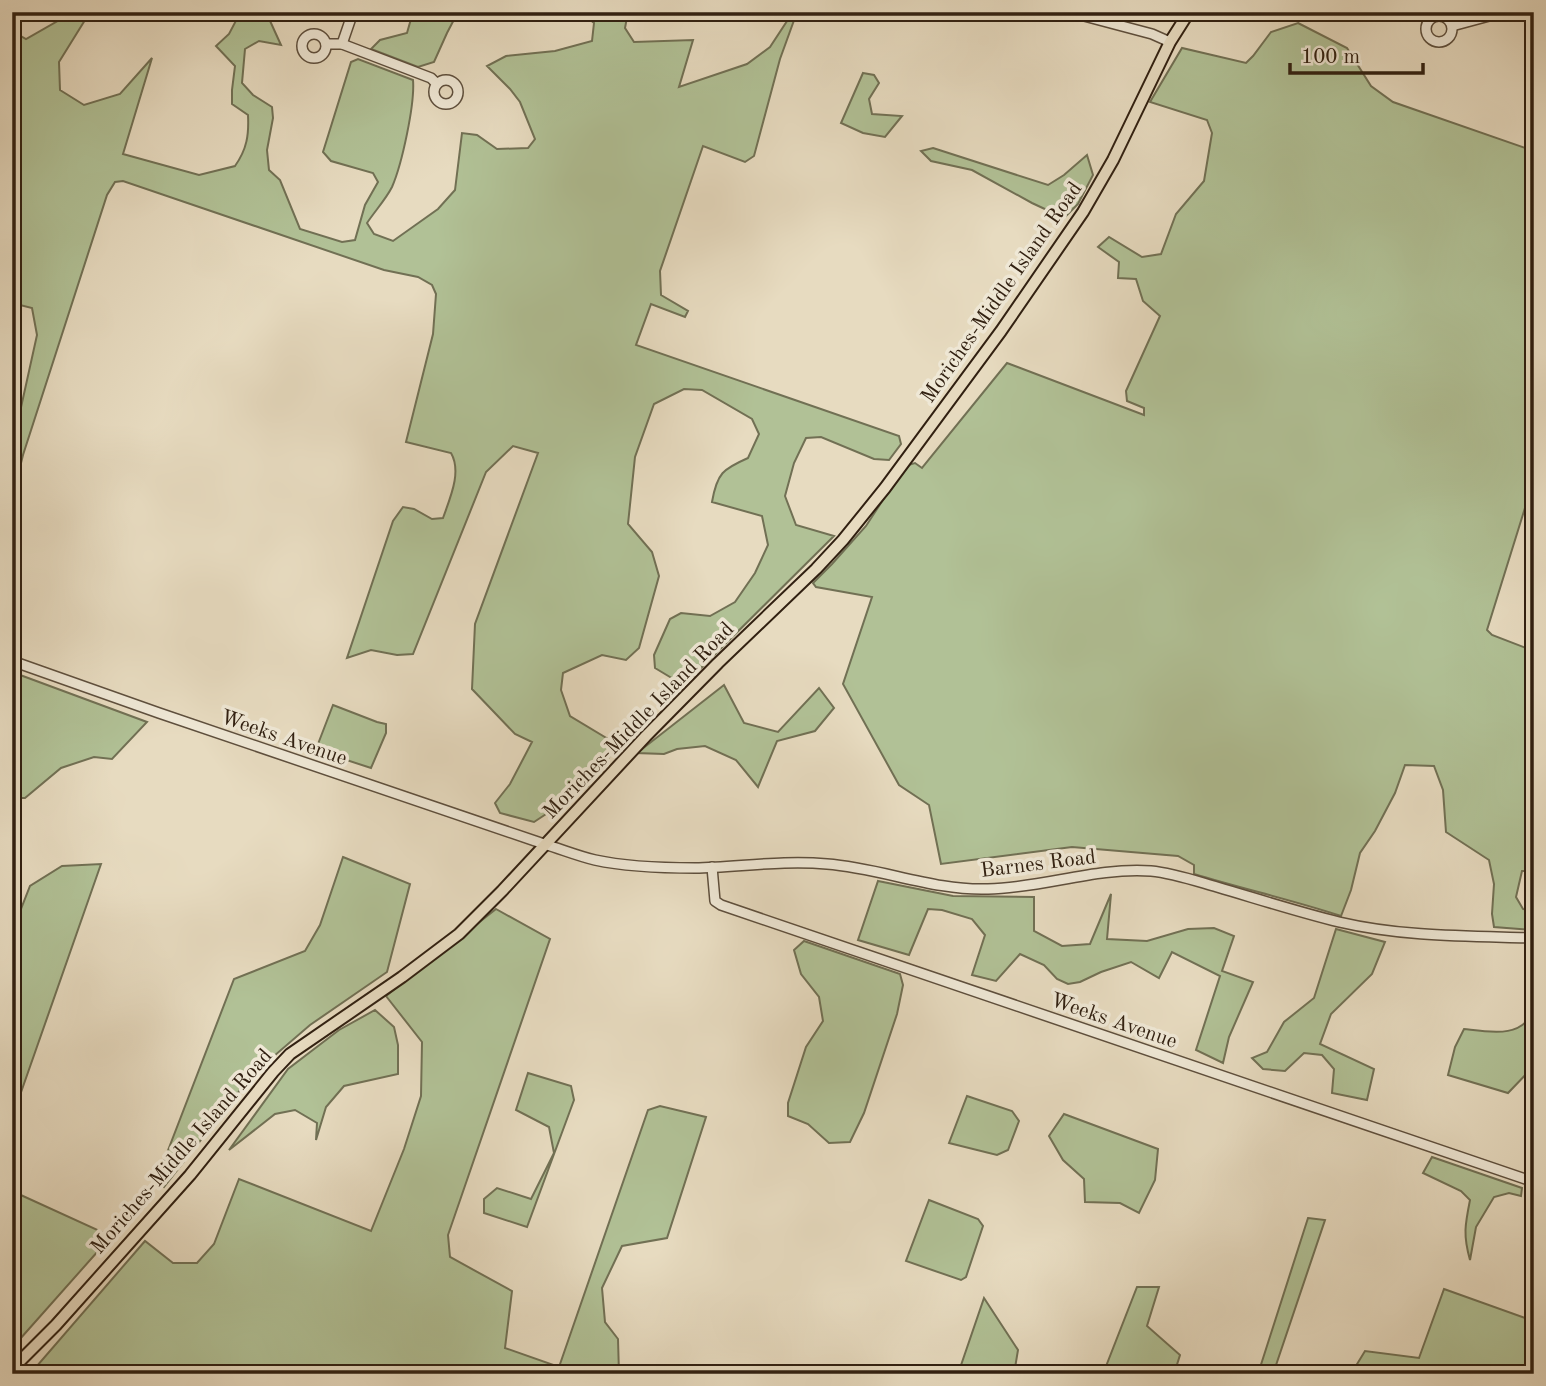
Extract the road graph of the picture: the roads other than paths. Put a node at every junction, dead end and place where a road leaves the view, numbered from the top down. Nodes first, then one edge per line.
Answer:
1 (353, 12) edge
2 (1069, 12) edge
3 (1189, 12) edge
4 (1504, 12) edge
5 (1452, 26) dead end
6 (1170, 42) junction
7 (326, 44) dead end
8 (342, 44) junction
9 (437, 84) dead end
10 (1534, 495) edge
11 (1534, 506) edge
12 (12, 661) edge
13 (544, 844) junction
14 (712, 867) junction
15 (1534, 938) edge
16 (1534, 1182) edge
17 (12, 1369) edge

1 - 8 street
2 - 6 street
3 - 6 main road, Moriches-Middle Island Road
4 - 5 street
6 - 13 main road, Moriches-Middle Island Road
7 - 8 street
8 - 9 street
10 - 11 street
12 - 13 street, Weeks Avenue
13 - 14 street, Barnes Road
13 - 17 main road, Moriches-Middle Island Road
14 - 15 street, Barnes Road
14 - 16 street, Weeks Avenue

